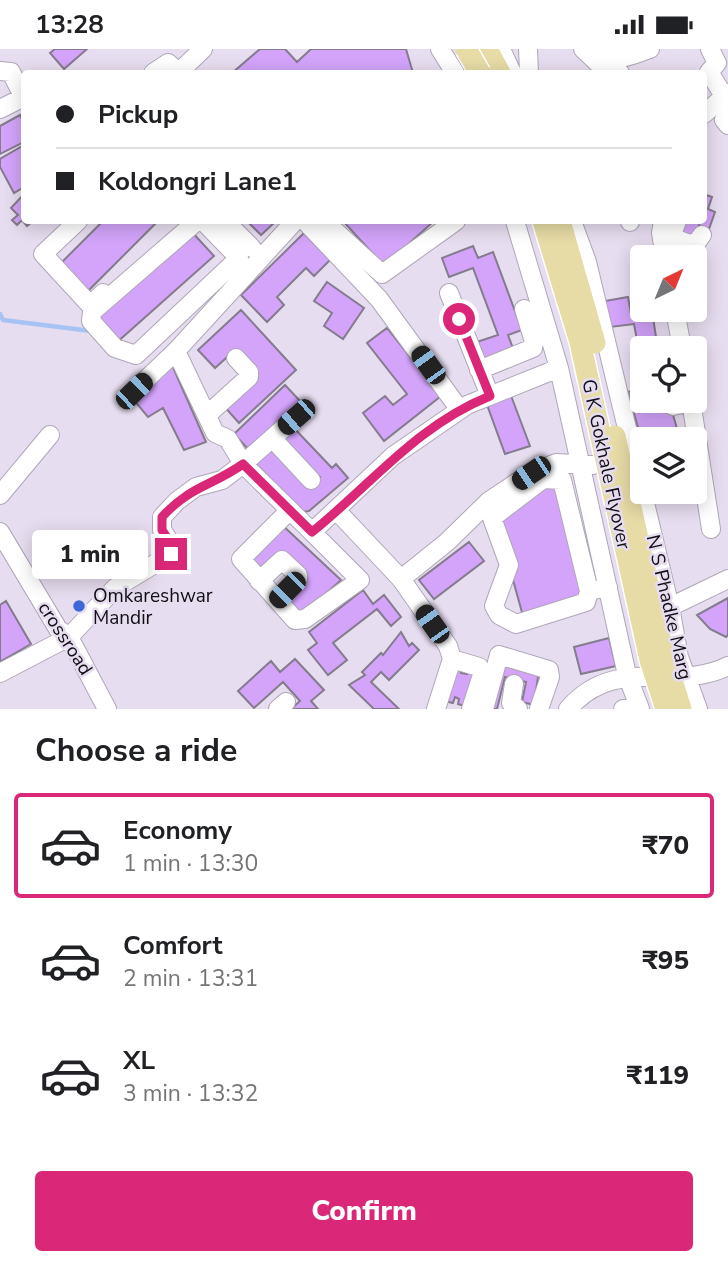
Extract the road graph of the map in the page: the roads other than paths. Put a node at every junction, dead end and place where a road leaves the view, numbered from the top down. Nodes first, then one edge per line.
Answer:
1 (203, 49) edge
2 (440, 49) edge
3 (467, 49) edge
4 (528, 49) edge
5 (583, 49) edge
6 (598, 49) edge
7 (648, 49) edge
8 (710, 49) edge
9 (499, 55) edge
10 (626, 68) edge
11 (158, 70) edge
12 (182, 70) edge
13 (185, 70) edge
14 (454, 70) edge
15 (457, 70) edge
16 (478, 70) edge
17 (510, 70) edge
18 (528, 70) edge
19 (0, 71) edge
20 (21, 91) edge
21 (726, 94) edge
22 (21, 98) edge
23 (0, 109) edge
24 (707, 111) edge
25 (728, 114) edge
26 (728, 125) edge
27 (75, 224) edge
28 (176, 224) edge
29 (194, 224) edge
30 (207, 224) edge
31 (227, 224) edge
32 (279, 224) edge
33 (292, 224) edge
34 (308, 224) edge
35 (327, 224) edge
36 (452, 224) edge
37 (516, 224) edge
38 (544, 224) edge
39 (561, 224) edge
40 (573, 224) edge
41 (668, 228) edge
42 (702, 235) dead end
43 (245, 253) junction
44 (449, 293) dead end
45 (524, 310) dead end
46 (176, 351) junction
47 (236, 358) dead end
48 (559, 368) junction
49 (480, 370) junction
50 (134, 391) dead end
51 (490, 396) junction
52 (460, 410) junction
53 (693, 413) edge
54 (207, 415) junction
55 (296, 417) dead end
56 (50, 435) dead end
57 (272, 438) junction
58 (630, 440) edge
59 (630, 461) edge
60 (243, 464) junction
61 (582, 466) junction
62 (311, 479) dead end
63 (0, 495) edge
64 (645, 504) edge
65 (290, 510) junction
66 (337, 512) junction
67 (594, 514) junction
68 (573, 518) junction
69 (711, 529) dead end
70 (0, 532) edge
71 (312, 532) junction
72 (401, 579) junction
73 (728, 579) edge
74 (259, 582) junction
75 (608, 587) junction
76 (589, 591) junction
77 (277, 600) junction
78 (670, 607) junction
79 (69, 637) junction
80 (452, 659) junction
81 (728, 666) edge
82 (0, 673) edge
83 (627, 675) junction
84 (684, 677) junction
85 (514, 684) dead end
86 (589, 701) edge
87 (107, 709) edge
88 (436, 709) edge
89 (471, 709) edge
90 (484, 709) edge
91 (518, 709) edge
92 (539, 709) edge
93 (568, 709) edge
94 (640, 709) edge
95 (666, 709) edge
96 (681, 709) edge
97 (698, 709) edge

1 - 13 street
2 - 14 street
3 - 15 street
3 - 16 main road, bridge
4 - 18 street
5 - 10 street
6 - 10 street
7 - 10 street
8 - 21 street
9 - 17 street
11 - 12 street
19 - 20 street
21 - 24 street
22 - 23 street
25 - 26 street
27 - 28 street
29 - 43 street
30 - 43 street
31 - 43 street
32 - 43 street
33 - 46 street
34 - 52 street
35 - 36 street
37 - 48 street
38 - 95 main road, G K Gokhale Flyover, bridge
39 - 96 main road, G K Gokhale Flyover, bridge
40 - 58 street, N S Phadke Marg
41 - 42 street
44 - 49 street
45 - 49 street
46 - 50 street
46 - 54 street
47 - 54 street
48 - 51 street
48 - 61 street
49 - 51 street
51 - 52 street
52 - 66 street
53 - 69 street
54 - 60 street
55 - 57 street
56 - 63 street
57 - 60 street
57 - 62 street
59 - 61 street
60 - 65 street
60 - 79 street
61 - 67 street
61 - 72 street
64 - 78 street, N S Phadke Marg
65 - 71 street
65 - 74 street
66 - 71 street
66 - 72 street
67 - 68 street
67 - 75 street
68 - 76 street
68 - 76 street
70 - 79 street, crossroad
71 - 77 street
72 - 80 street
73 - 78 street
74 - 77 street
74 - 77 street
75 - 76 street
75 - 83 street
78 - 84 street, N S Phadke Marg
79 - 82 street
79 - 87 street, crossroad
80 - 88 street
80 - 89 street
81 - 84 street
83 - 84 street
83 - 86 street
83 - 94 street
84 - 97 street, N S Phadke Marg
85 - 91 street
86 - 93 street
90 - 92 street

